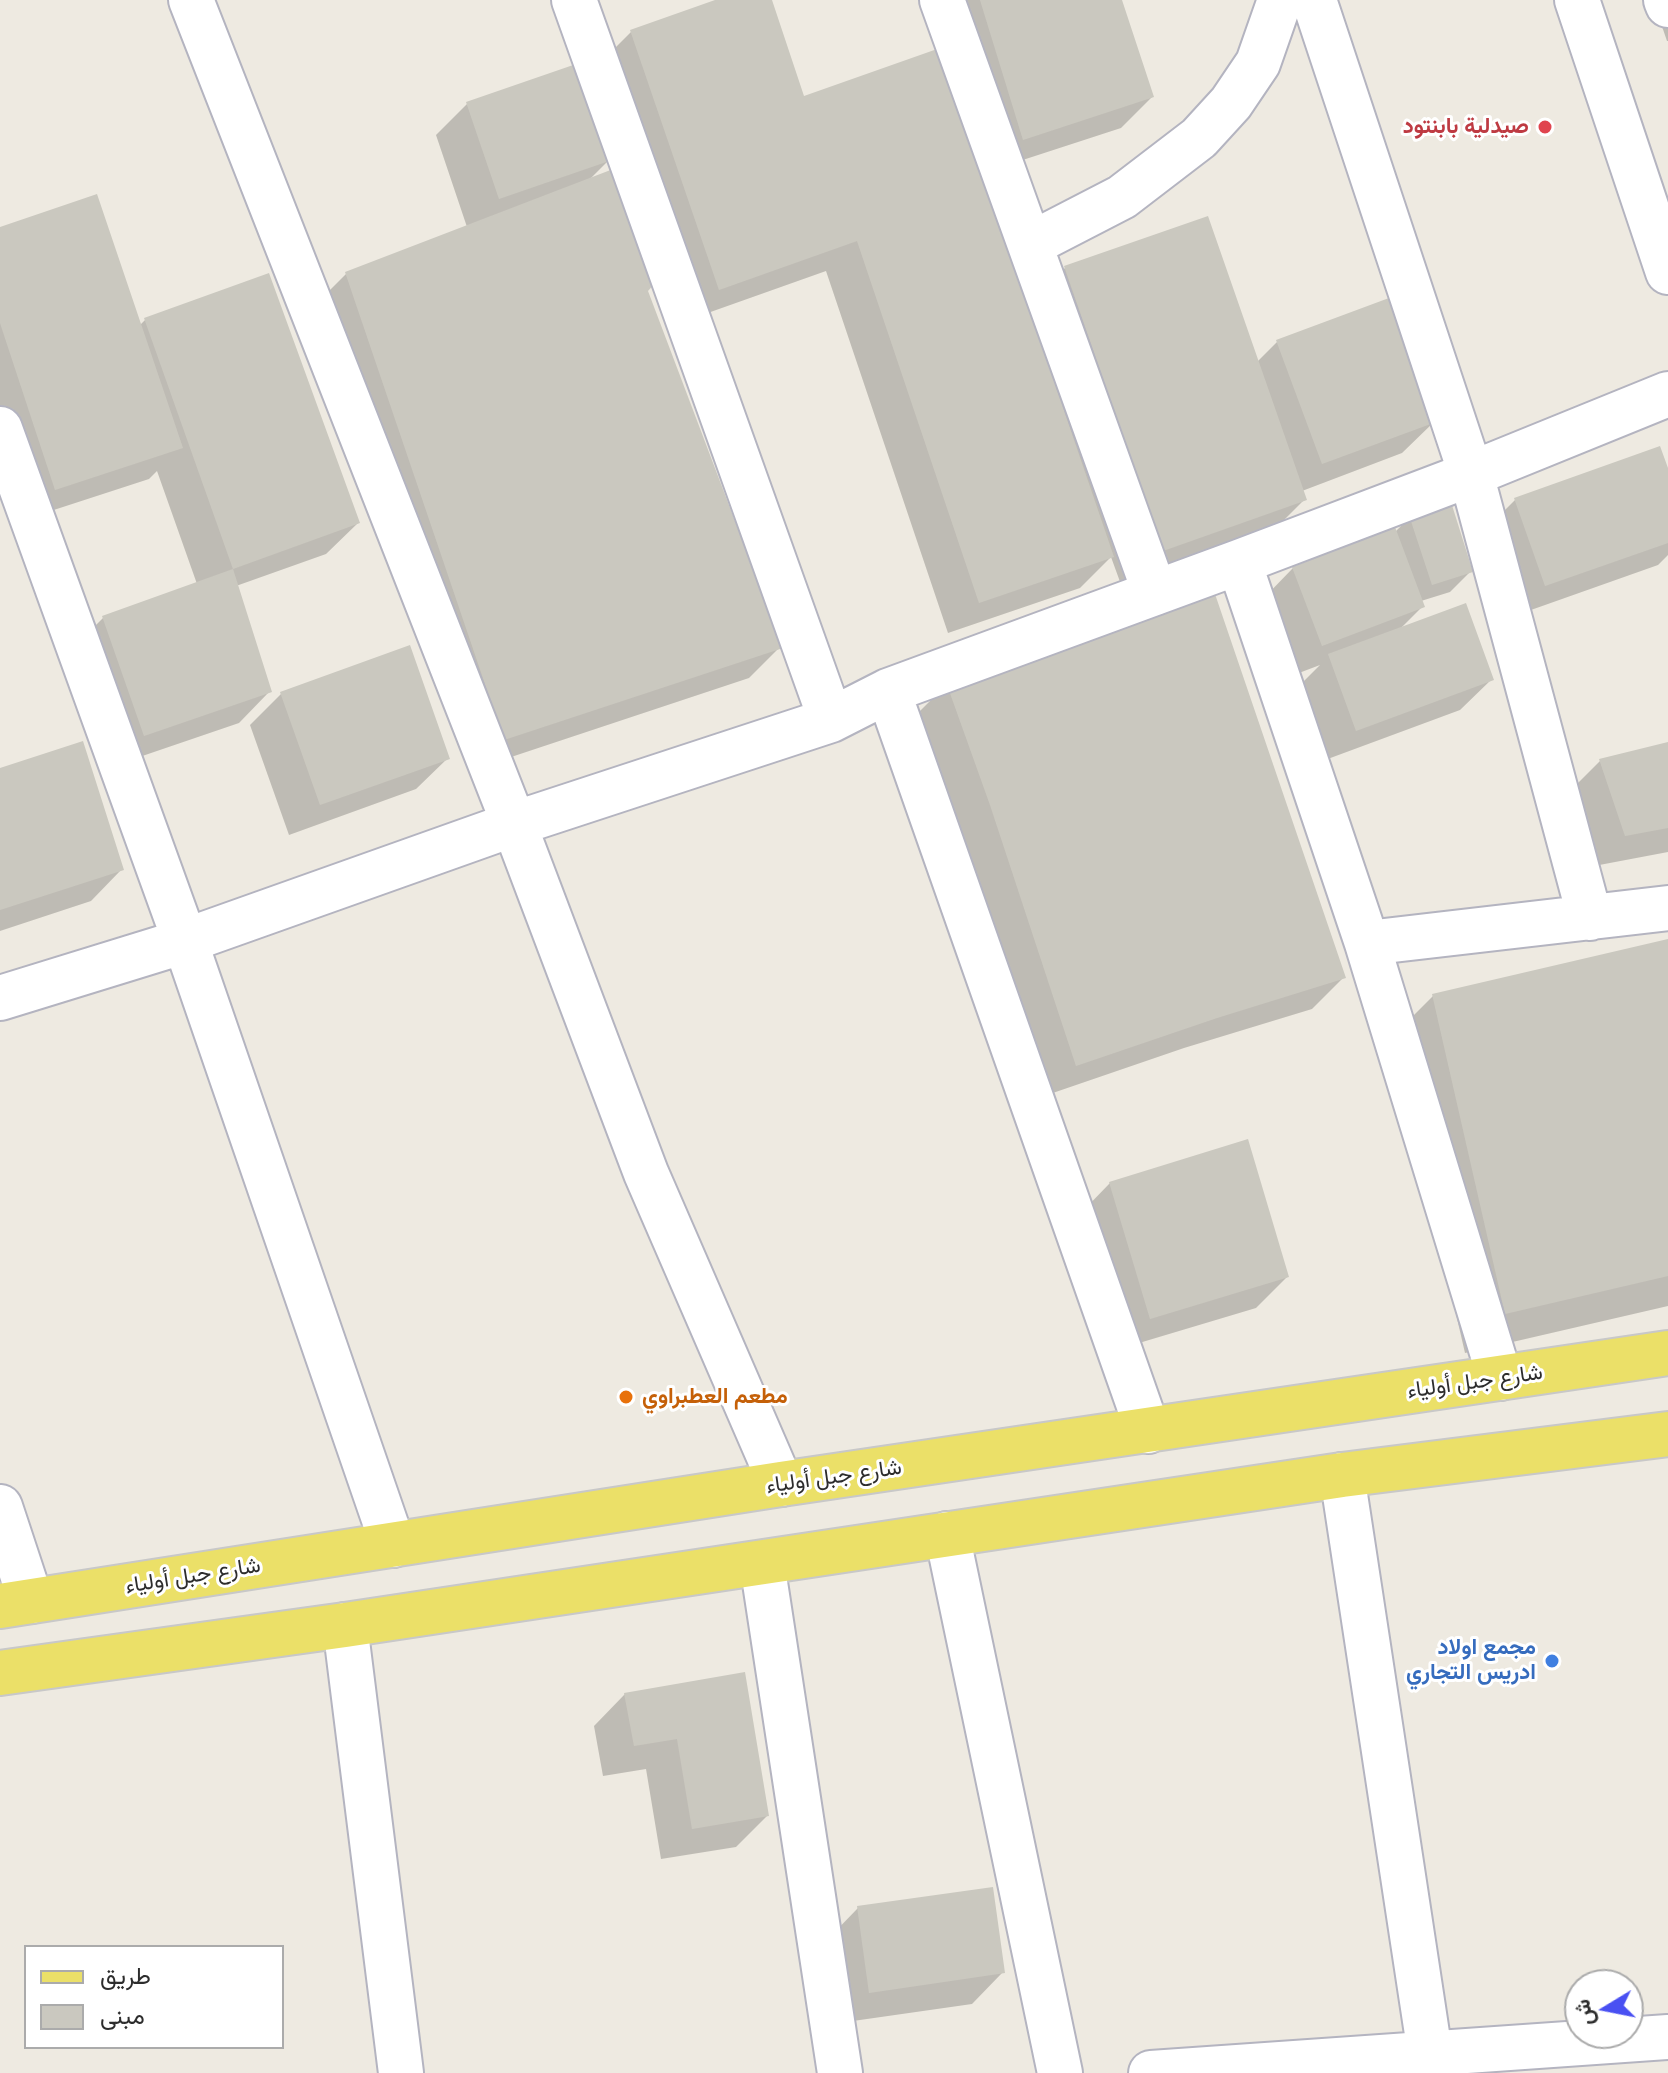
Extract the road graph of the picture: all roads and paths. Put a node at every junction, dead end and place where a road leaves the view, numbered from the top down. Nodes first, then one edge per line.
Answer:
1 (191, 0) edge
2 (574, 0) edge
3 (942, 0) edge
4 (1280, 0) edge
5 (1314, 0) edge
6 (1577, 0) edge
7 (1031, 244) junction
8 (1668, 272) edge
9 (1668, 394) edge
10 (0, 429) edge
11 (1471, 474) junction
12 (1239, 562) junction
13 (1155, 593) junction
14 (888, 691) junction
15 (831, 720) junction
16 (514, 824) junction
17 (1668, 908) edge
18 (1590, 918) junction
19 (185, 941) junction
20 (1367, 943) junction
21 (0, 998) edge
22 (1668, 1353) edge
23 (1500, 1378) junction
24 (1148, 1431) junction
25 (1668, 1434) edge
26 (1342, 1475) junction
27 (781, 1484) junction
28 (0, 1507) edge
29 (947, 1534) junction
30 (393, 1545) junction
31 (762, 1563) junction
32 (16, 1604) edge
33 (345, 1625) junction
34 (0, 1673) edge
35 (1668, 2037) edge
36 (1431, 2064) edge
37 (401, 2073) edge
38 (840, 2073) edge
39 (1060, 2073) edge
40 (1151, 2073) edge

1 - 16 street
2 - 15 street
3 - 7 street
4 - 7 street
5 - 11 street
6 - 8 street
7 - 13 street
9 - 11 street
10 - 19 street
11 - 12 street
11 - 18 street
12 - 13 street
12 - 20 street
13 - 14 street
14 - 15 street
14 - 24 street
15 - 16 street
16 - 19 street
16 - 27 street
17 - 18 street
18 - 20 street
19 - 21 street
19 - 30 street
20 - 23 street
22 - 23 main road, شارع جبل أولياء
23 - 24 main road, شارع جبل أولياء
24 - 27 main road, شارع جبل أولياء
25 - 26 main road
26 - 29 main road
26 - 36 street
27 - 30 main road, شارع جبل أولياء
28 - 32 street
29 - 31 main road
29 - 39 street
30 - 32 main road, شارع جبل أولياء
31 - 33 main road
31 - 38 street
33 - 34 main road
33 - 37 street
35 - 36 street
36 - 40 street

